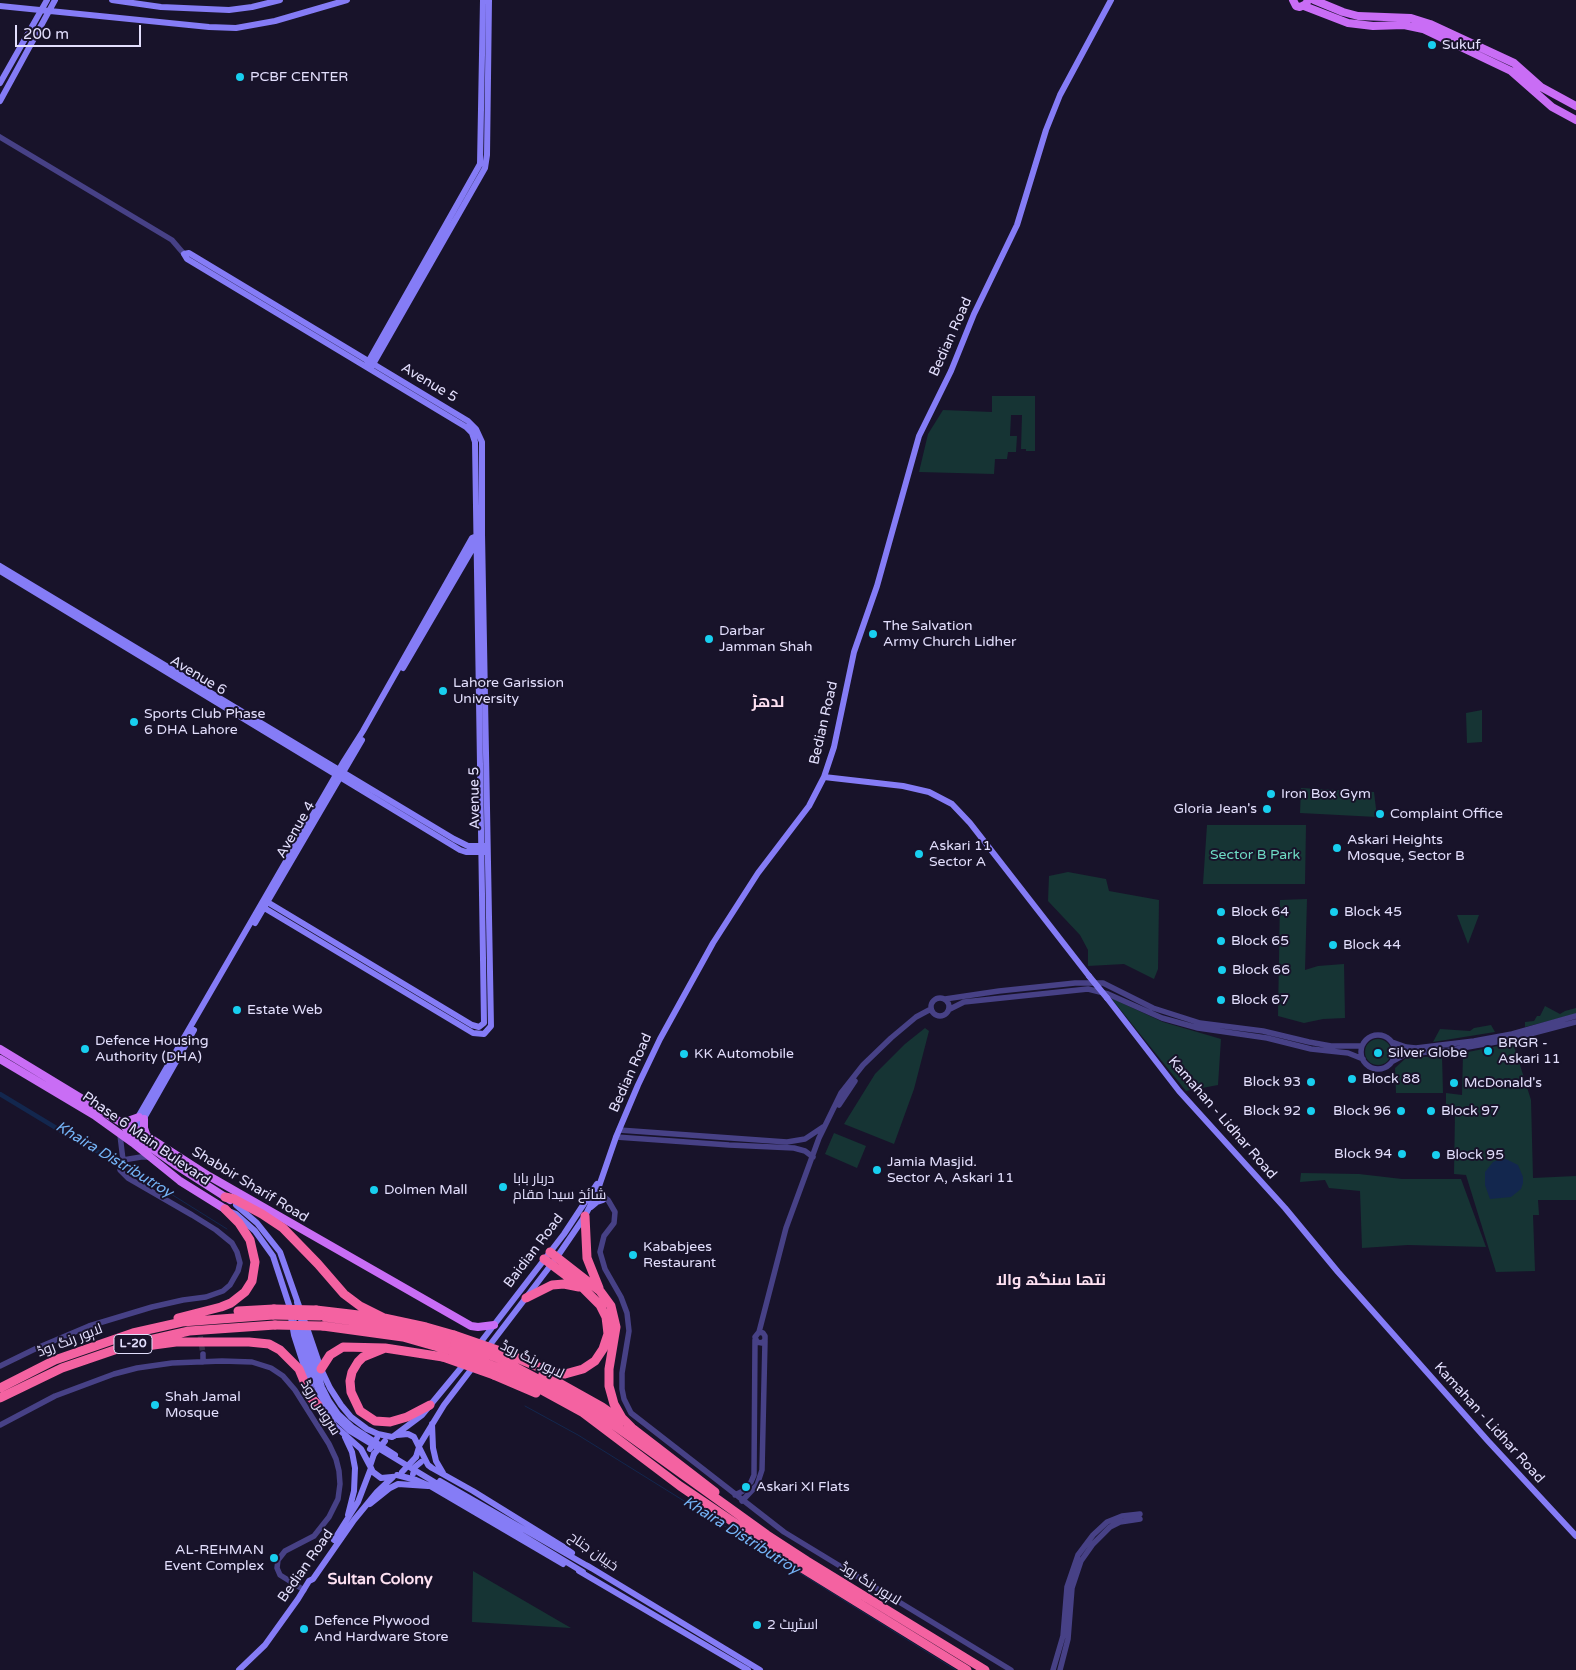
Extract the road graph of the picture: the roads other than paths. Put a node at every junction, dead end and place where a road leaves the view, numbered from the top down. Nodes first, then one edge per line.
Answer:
1 (47, 0) edge
2 (55, 0) edge
3 (112, 0) edge
4 (280, 0) edge
5 (347, 0) edge
6 (483, 0) edge
7 (489, 0) edge
8 (1111, 0) edge
9 (1314, 0) edge
10 (1292, 1) edge
11 (1306, 3) edge
12 (0, 6) edge
13 (41, 10) junction
14 (49, 10) junction
15 (1384, 17) junction
16 (1388, 26) junction
17 (0, 82) edge
18 (0, 100) edge
19 (1576, 106) edge
20 (1576, 120) edge
21 (0, 137) edge
22 (184, 254) joint
23 (369, 365) junction
24 (479, 534) junction
25 (479, 543) junction
26 (0, 566) edge
27 (0, 571) edge
28 (347, 760) junction
29 (326, 765) junction
30 (340, 774) junction
31 (824, 777) junction
32 (353, 782) junction
33 (334, 788) junction
34 (486, 849) junction
35 (265, 904) junction
36 (945, 999) junction
37 (950, 1009) junction
38 (932, 1011) junction
39 (1576, 1016) edge
40 (1576, 1022) edge
41 (1222, 1029) junction
42 (1392, 1042) junction
43 (1362, 1046) junction
44 (0, 1049) edge
45 (0, 1059) edge
46 (1362, 1059) junction
47 (1393, 1061) junction
48 (141, 1118) junction
49 (122, 1123) junction
50 (134, 1131) junction
51 (618, 1134) junction
52 (692, 1134) junction
53 (120, 1135) junction
54 (148, 1137) junction
55 (725, 1137) junction
56 (818, 1138) junction
57 (692, 1142) junction
58 (787, 1144) junction
59 (724, 1145) junction
60 (150, 1157) junction
61 (813, 1158) junction
62 (122, 1163) junction
63 (593, 1194) junction
64 (225, 1197) junction
65 (603, 1200) junction
66 (611, 1204) junction
67 (236, 1205) junction
68 (225, 1210) junction
69 (587, 1212) junction
70 (300, 1245) junction
71 (551, 1258) junction
72 (584, 1289) junction
73 (600, 1291) junction
74 (195, 1298) junction
75 (526, 1298) junction
76 (288, 1300) junction
77 (297, 1302) junction
78 (197, 1309) junction
79 (318, 1313) junction
80 (274, 1316) junction
81 (384, 1318) junction
82 (494, 1325) junction
83 (152, 1328) junction
84 (761, 1332) junction
85 (755, 1340) junction
86 (764, 1341) junction
87 (454, 1343) junction
88 (385, 1348) junction
89 (202, 1354) tunnel mouth
90 (94, 1356) junction
91 (203, 1362) junction
92 (498, 1363) junction
93 (526, 1363) junction
94 (0, 1366) edge
95 (321, 1369) junction
96 (0, 1388) edge
97 (0, 1398) edge
98 (318, 1405) junction
99 (430, 1406) junction
100 (356, 1420) junction
101 (0, 1425) edge
102 (424, 1425) junction
103 (632, 1428) junction
104 (347, 1437) junction
105 (393, 1437) junction
106 (419, 1447) junction
107 (372, 1451) junction
108 (428, 1465) junction
109 (371, 1467) junction
110 (443, 1473) junction
111 (398, 1474) junction
112 (428, 1486) junction
113 (365, 1487) junction
114 (374, 1495) junction
115 (735, 1495) junction
116 (742, 1501) junction
117 (366, 1505) junction
118 (739, 1516) junction
119 (347, 1521) junction
120 (1576, 1536) edge
121 (591, 1568) junction
122 (583, 1572) junction
123 (309, 1581) junction
124 (304, 1590) junction
125 (239, 1670) edge
126 (748, 1670) edge
127 (760, 1670) edge
128 (967, 1670) edge
129 (985, 1670) edge
130 (1011, 1670) edge
131 (1053, 1670) edge
132 (1060, 1670) edge

1 - 13 main road
2 - 14 main road
3 - 4 main road
5 - 14 main road
6 - 23 main road
7 - 23 main road
8 - 31 main road, Bedian Road
9 - 15 main road
10 - 11 main road
11 - 16 main road
12 - 13 main road
13 - 14 main road
13 - 17 main road
14 - 18 main road
15 - 16 main road
15 - 19 main road
16 - 20 main road
21 - 22 street
22 - 23 main road, Avenue 5
23 - 24 main road, Avenue 5
24 - 25 main road, Avenue 5
24 - 28 main road, Avenue 4
25 - 28 main road, Avenue 4
25 - 34 main road, Avenue 5
26 - 29 main road, Avenue 6
27 - 29 main road, Avenue 6
28 - 29 main road
28 - 30 main road, Avenue 4
28 - 32 main road
29 - 30 main road, Avenue 6
29 - 33 main road
30 - 32 main road, Avenue 6
30 - 33 main road, Avenue 4
31 - 51 main road, Bedian Road
31 - 120 main road, Kamahan - Lidhar Road, bridge
32 - 33 main road
32 - 34 main road, Avenue 6
33 - 35 main road, Avenue 4
34 - 35 main road, Avenue 5
35 - 48 main road, Avenue 4
36 - 37 street
36 - 38 street
36 - 41 street
37 - 38 street
37 - 41 street
38 - 56 street
38 - 56 street
39 - 42 street
40 - 47 street
41 - 43 street
41 - 46 street
42 - 43 street
42 - 47 street
43 - 46 street
44 - 49 main road, Shabbir Sharif Road
45 - 53 main road, Phase 6 Main Bulevard
46 - 47 street
48 - 49 main road
48 - 50 main road, Avenue 4
48 - 54 main road
49 - 50 main road, Shabbir Sharif Road
50 - 54 main road, Shabbir Sharif Road
50 - 64 main road
51 - 52 street
51 - 57 street
51 - 63 main road, Bedian Road
52 - 55 street
52 - 57 street
53 - 60 main road, Phase 6 Main Bulevard
53 - 62 street
54 - 82 main road, Shabbir Sharif Road
55 - 58 street
55 - 59 street
56 - 58 street
56 - 61 street
57 - 59 street
58 - 59 street
58 - 61 street
60 - 62 street
60 - 68 main road, Phase 6 Main Bulevard
61 - 84 street
62 - 74 street
63 - 65 street
63 - 66 street
63 - 69 main road, Bedian Road
63 - 71 main road, Baidian Road
64 - 67 main road
64 - 70 highway
65 - 66 street
65 - 69 main road
66 - 115 street
67 - 70 highway
67 - 77 main road
68 - 76 main road
68 - 78 highway
69 - 71 main road, Bedian Road
69 - 73 highway
70 - 81 highway
71 - 72 highway
71 - 73 highway
71 - 75 main road, Bedian Road
71 - 82 main road, Baidian Road
72 - 75 highway
72 - 93 highway
73 - 103 highway
74 - 78 street
74 - 94 street
75 - 102 main road, Bedian Road
76 - 98 main road
76 - 122 main road
77 - 95 main road
77 - 121 main road
78 - 80 highway
78 - 83 highway
79 - 80 highway, لاہور رنگ روڈ / L-20, bridge
79 - 81 highway
79 - 87 highway, لاہور رنگ روڈ / L-20
80 - 83 highway, لاہور رنگ روڈ / L-20
80 - 87 highway, لاہور رنگ روڈ / L-20, bridge
80 - 90 highway, لاہور رنگ روڈ / L-20
81 - 87 highway
82 - 99 main road, Baidian Road
83 - 96 highway, لاہور رنگ روڈ / L-20
84 - 85 street
84 - 86 street
85 - 86 street
85 - 115 street
86 - 116 street
87 - 92 highway, لاہور رنگ روڈ / L-20, bridge
88 - 92 highway, bridge
88 - 95 highway
88 - 99 highway
89 - 91 street
90 - 97 highway, لاہور رنگ روڈ / L-20
90 - 98 highway
91 - 101 street, سروس روڈ
91 - 124 street, سروس روڈ
92 - 93 highway
92 - 118 highway, لاہور رنگ روڈ / L-20
92 - 128 highway, لاہور رنگ روڈ / L-20
93 - 103 highway
95 - 100 main road
98 - 104 main road
99 - 102 main road
100 - 105 main road
100 - 107 main road, bridge
102 - 105 main road
102 - 106 main road, Bedian Road
102 - 110 main road
103 - 118 highway
104 - 107 main road
104 - 109 main road
104 - 119 main road
105 - 106 main road
105 - 107 main road, bridge
106 - 108 main road
106 - 111 main road, bridge
107 - 109 main road
108 - 110 main road, خیبان جناح
108 - 112 main road, خیبان جناح, bridge
109 - 111 main road
109 - 113 main road
110 - 121 main road, خیبان جناح
111 - 112 main road, خیبان جناح
111 - 114 main road, Bedian Road
112 - 117 main road
112 - 122 main road, خیبان جناح
113 - 114 main road
113 - 119 main road
114 - 117 main road, Bedian Road
115 - 116 street
116 - 130 street
117 - 123 main road, Bedian Road
118 - 129 highway, لاہور رنگ روڈ / L-20
119 - 123 main road
121 - 127 main road, خیبان جناح
122 - 126 main road, خیبان جناح
123 - 124 main road, Bedian Road
124 - 125 main road, Bedian Road
131 - 132 street

